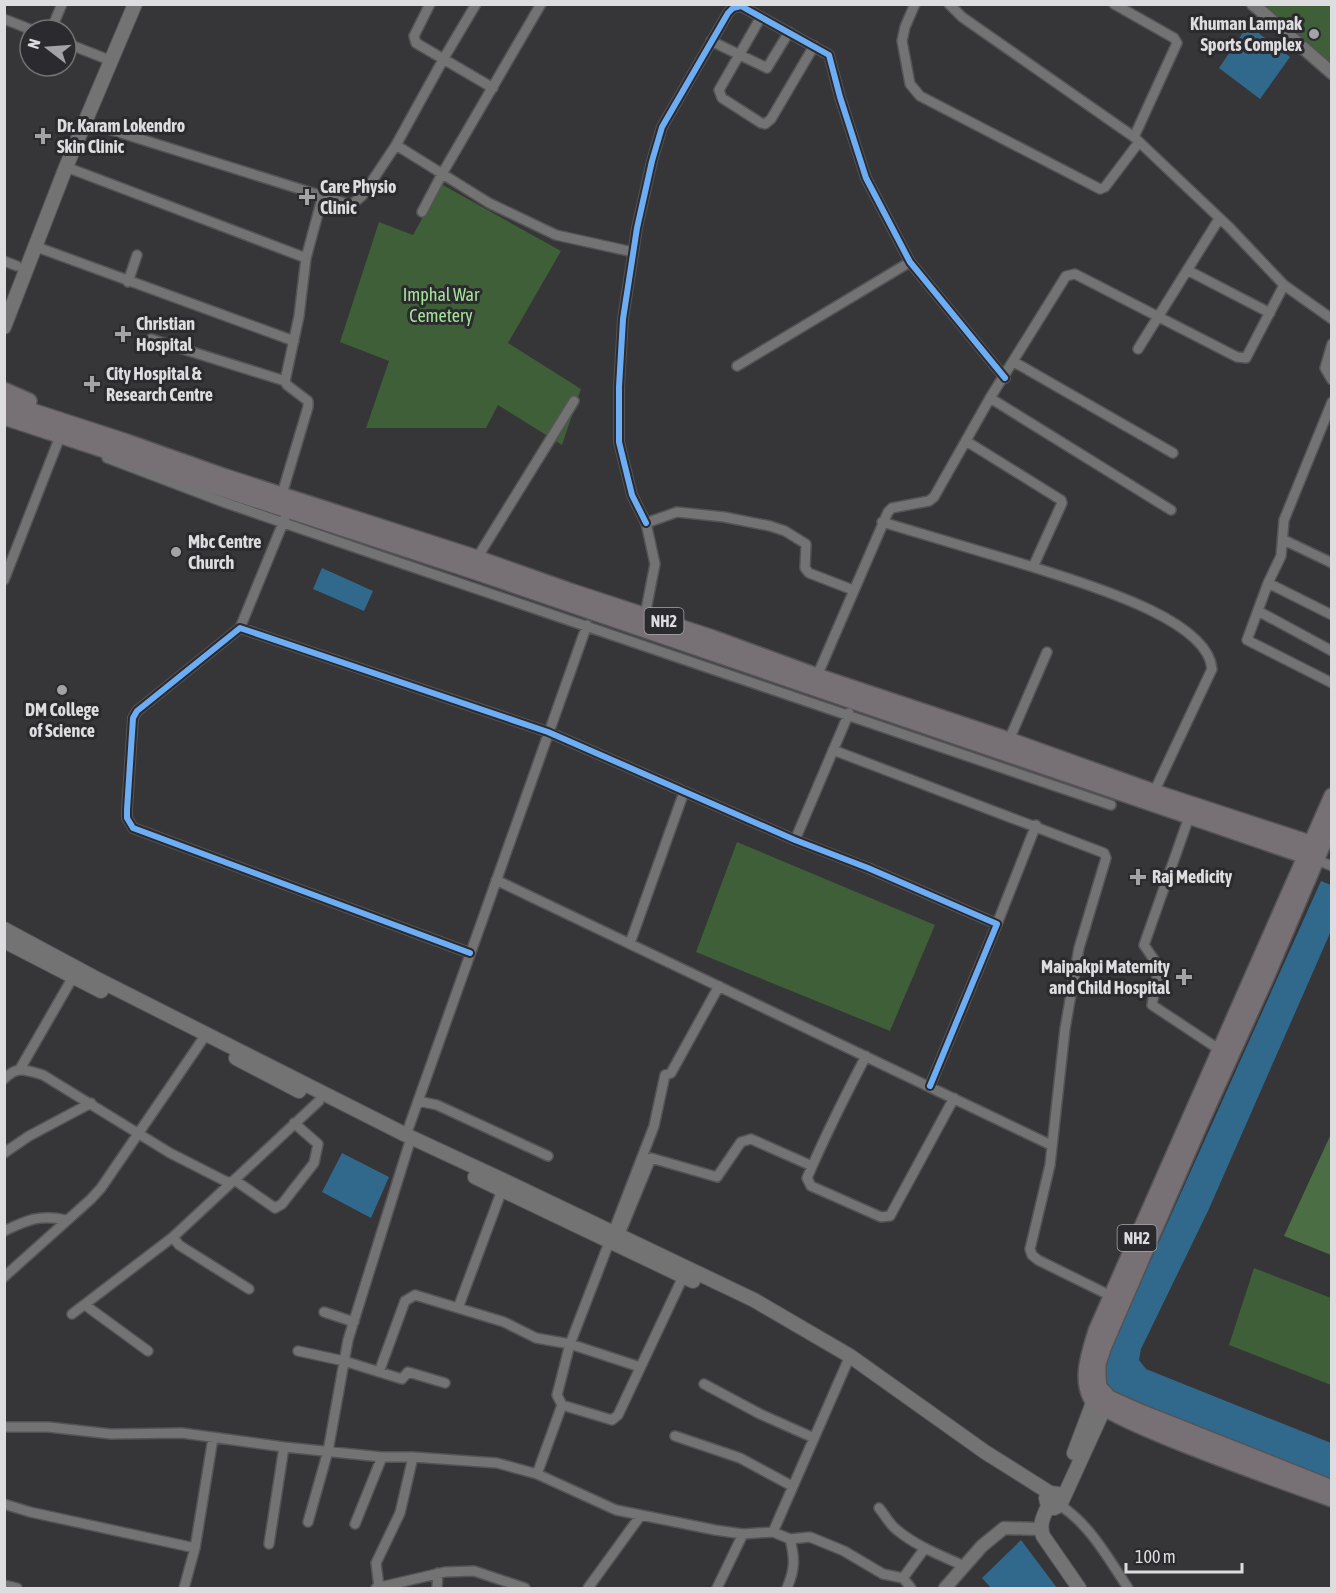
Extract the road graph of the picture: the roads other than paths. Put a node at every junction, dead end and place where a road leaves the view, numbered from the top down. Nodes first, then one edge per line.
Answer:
1 (62, 4) edge
2 (127, 4) edge
3 (135, 4) edge
4 (430, 4) edge
5 (476, 4) edge
6 (541, 4) edge
7 (915, 4) edge
8 (949, 4) edge
9 (1114, 4) edge
10 (1253, 4) edge
11 (732, 7) edge
12 (761, 17) junction
13 (56, 18) edge
14 (4, 19) edge
15 (18, 24) edge
16 (789, 32) junction
17 (711, 41) junction
18 (814, 46) junction
19 (78, 48) edge
20 (739, 55) junction
21 (104, 58) junction
22 (444, 58) junction
23 (1332, 73) edge
24 (98, 83) junction
25 (493, 88) junction
26 (86, 122) junction
27 (1137, 139) junction
28 (396, 146) junction
29 (66, 167) junction
30 (442, 174) junction
31 (323, 195) junction
32 (422, 212) dead end
33 (1219, 219) junction
34 (34, 246) junction
35 (633, 252) junction
36 (136, 255) dead end
37 (306, 258) junction
38 (910, 262) junction
39 (11, 263) edge
40 (1186, 270) junction
41 (128, 282) junction
42 (1284, 285) junction
43 (4, 300) edge
44 (1270, 313) junction
45 (1157, 317) junction
46 (1332, 319) edge
47 (4, 327) edge
48 (151, 339) dead end
49 (294, 341) junction
50 (1332, 344) edge
51 (1138, 349) dead end
52 (1014, 362) junction
53 (737, 366) dead end
54 (1005, 378) junction
55 (1332, 380) edge
56 (285, 381) junction
57 (4, 390) edge
58 (990, 399) junction
59 (573, 401) dead end
60 (4, 402) edge
61 (1332, 402) edge
62 (9, 421) edge
63 (61, 432) junction
64 (966, 441) junction
65 (1173, 453) dead end
66 (282, 494) junction
67 (1171, 510) dead end
68 (286, 516) junction
69 (882, 522) junction
70 (646, 523) junction
71 (1284, 540) junction
72 (477, 558) junction
73 (1332, 563) edge
74 (1033, 567) junction
75 (4, 580) edge
76 (1268, 584) junction
77 (853, 590) junction
78 (1258, 611) junction
79 (1332, 615) edge
80 (644, 622) junction
81 (587, 625) junction
82 (240, 628) junction
83 (1332, 651) edge
84 (1047, 652) dead end
85 (817, 676) junction
86 (1332, 683) edge
87 (850, 709) junction
88 (948, 727) junction
89 (548, 732) junction
90 (1009, 740) junction
91 (833, 750) junction
92 (684, 792) junction
93 (1154, 792) junction
94 (1332, 796) edge
95 (1112, 805) dead end
96 (1189, 817) junction
97 (1332, 823) edge
98 (1036, 825) junction
99 (795, 840) junction
100 (1314, 851) junction
101 (1332, 866) edge
102 (496, 880) junction
103 (997, 924) junction
104 (4, 929) edge
105 (4, 941) edge
106 (630, 943) junction
107 (470, 953) junction
108 (73, 977) junction
109 (719, 986) junction
110 (205, 1037) junction
111 (1220, 1050) junction
112 (866, 1056) junction
113 (20, 1069) junction
114 (4, 1079) edge
115 (930, 1086) junction
116 (954, 1098) junction
117 (319, 1101) junction
118 (418, 1101) junction
119 (91, 1103) junction
120 (294, 1123) junction
121 (138, 1133) junction
122 (408, 1140) junction
123 (1051, 1144) junction
124 (4, 1153) edge
125 (548, 1156) dead end
126 (812, 1166) junction
127 (236, 1181) junction
128 (502, 1190) junction
129 (66, 1220) junction
130 (4, 1232) edge
131 (173, 1237) junction
132 (613, 1237) junction
133 (4, 1277) edge
134 (683, 1277) junction
135 (249, 1289) dead end
136 (1111, 1296) junction
137 (752, 1304) junction
138 (85, 1305) junction
139 (458, 1308) junction
140 (324, 1312) dead end
141 (72, 1314) dead end
142 (354, 1322) junction
143 (570, 1344) junction
144 (148, 1351) dead end
145 (298, 1351) dead end
146 (849, 1360) junction
147 (344, 1361) junction
148 (640, 1367) junction
149 (379, 1372) junction
150 (445, 1383) dead end
151 (704, 1384) dead end
152 (1101, 1399) junction
153 (562, 1405) junction
154 (4, 1427) edge
155 (675, 1436) dead end
156 (213, 1438) junction
157 (814, 1438) junction
158 (284, 1447) junction
159 (328, 1451) junction
160 (382, 1457) junction
161 (413, 1457) junction
162 (537, 1474) junction
163 (792, 1486) junction
164 (1332, 1488) edge
165 (1332, 1499) edge
166 (1054, 1501) junction
167 (4, 1504) edge
168 (879, 1508) dead end
169 (641, 1515) junction
170 (308, 1522) dead end
171 (355, 1524) dead end
172 (1040, 1529) junction
173 (772, 1532) junction
174 (743, 1534) junction
175 (790, 1539) junction
176 (269, 1544) dead end
177 (195, 1548) junction
178 (925, 1548) junction
179 (964, 1566) junction
180 (438, 1574) junction
181 (903, 1578) junction
182 (4, 1585) edge
183 (14, 1588) edge
184 (184, 1588) edge
185 (377, 1588) edge
186 (437, 1588) edge
187 (525, 1588) edge
188 (588, 1588) edge
189 (717, 1588) edge
190 (787, 1588) edge
191 (911, 1588) edge
192 (945, 1588) edge
193 (1079, 1588) edge
194 (1128, 1588) edge

1 - 13 street
2 - 21 main road
3 - 24 main road
4 - 22 street
5 - 22 street
6 - 25 street
7 - 27 street
8 - 27 street
9 - 27 street
10 - 23 street
11 - 12 street
11 - 17 street
12 - 16 street
12 - 20 street
14 - 15 street
16 - 18 street
16 - 20 street
17 - 20 street
17 - 35 street
18 - 20 street
18 - 38 street
19 - 21 street
21 - 24 main road
22 - 25 street
22 - 28 street
24 - 26 main road
24 - 39 main road
25 - 30 street
26 - 29 main road
26 - 31 street
27 - 33 street
28 - 30 street
28 - 31 street
29 - 34 main road
29 - 37 street
30 - 32 street
30 - 35 street
31 - 37 street
33 - 40 street
33 - 42 street
34 - 41 street
34 - 47 main road
35 - 70 street
36 - 41 street
37 - 49 street
38 - 53 street
38 - 54 street
39 - 43 main road
40 - 44 street
40 - 45 street
41 - 49 street
42 - 44 street
42 - 46 street
44 - 45 street
45 - 51 street
45 - 52 street
48 - 56 street
49 - 56 street
50 - 55 street
52 - 54 street
52 - 65 street
54 - 58 street
56 - 66 street
57 - 63 highway
58 - 64 street
58 - 67 street
59 - 72 street
60 - 63 highway, NH2
61 - 71 street
62 - 63 highway, NH2
63 - 66 highway, NH2
63 - 68 highway, NH2
63 - 75 street
64 - 69 street
64 - 74 street
66 - 72 highway, NH2
68 - 80 highway, NH2
68 - 81 street
68 - 82 street
69 - 74 street
69 - 77 street
70 - 77 street
70 - 80 street
71 - 73 street
71 - 76 street
72 - 80 highway, NH2
74 - 93 street
76 - 78 street
76 - 79 street
77 - 85 street
78 - 83 street
78 - 86 street
80 - 85 highway, NH2
80 - 87 highway, NH2
81 - 87 street
81 - 89 street
82 - 89 street
82 - 107 street
84 - 90 street
85 - 88 highway, NH2
87 - 88 highway, NH2
87 - 91 street
87 - 95 street
88 - 90 highway, NH2
88 - 96 highway, NH2
89 - 92 street
89 - 102 street
90 - 93 highway, NH2
91 - 98 street
91 - 99 street
92 - 99 street
92 - 106 street
93 - 100 highway, NH2
94 - 100 highway
96 - 100 highway, NH2
96 - 111 street
97 - 100 highway
98 - 103 street
98 - 123 street
99 - 103 street
100 - 101 street
100 - 111 highway, NH2
100 - 152 highway, NH2
102 - 106 street
102 - 107 street
103 - 115 street
104 - 110 main road
105 - 108 main road
106 - 109 street
107 - 118 street
108 - 110 main road
108 - 113 street
109 - 112 street
109 - 132 street
110 - 117 main road
110 - 121 street
110 - 122 main road
111 - 136 highway, NH2
112 - 115 street
112 - 126 street
113 - 114 street
113 - 119 street
115 - 116 street
116 - 123 street
116 - 126 street
117 - 120 street
117 - 122 main road
118 - 122 street
118 - 125 street
119 - 121 street
119 - 124 street
120 - 127 street
120 - 127 street
121 - 127 street
121 - 129 street
122 - 128 main road
122 - 132 main road
122 - 142 street
123 - 136 street
126 - 132 street
127 - 131 street
128 - 132 main road
128 - 139 street
129 - 130 street
129 - 133 street
131 - 135 street
131 - 138 street
132 - 134 main road
132 - 137 main road
132 - 143 street
134 - 137 main road
134 - 148 street
136 - 152 highway, NH2
137 - 146 main road
138 - 141 street
138 - 144 street
139 - 143 street
139 - 149 street
140 - 142 street
142 - 147 street
143 - 148 street
143 - 153 street
145 - 147 street
146 - 157 street
146 - 166 main road
147 - 149 street
147 - 159 street
148 - 153 street
149 - 150 street
151 - 157 street
152 - 164 highway
152 - 165 highway
152 - 166 main road
153 - 162 street
154 - 156 street
155 - 163 street
156 - 158 street
156 - 177 street
157 - 163 street
158 - 159 street
158 - 176 street
159 - 160 street
159 - 170 street
160 - 161 street
160 - 171 street
161 - 162 street
161 - 185 street
162 - 169 street
163 - 173 street
166 - 172 main road
166 - 194 street
167 - 177 street
168 - 178 street
169 - 174 street
169 - 188 street
172 - 179 street
172 - 193 main road
173 - 174 street
173 - 175 street
174 - 189 street
175 - 181 street
175 - 190 street
177 - 184 street
178 - 179 street
178 - 181 street
179 - 192 street
180 - 185 street
180 - 186 street
180 - 187 street
181 - 191 street
182 - 183 street

